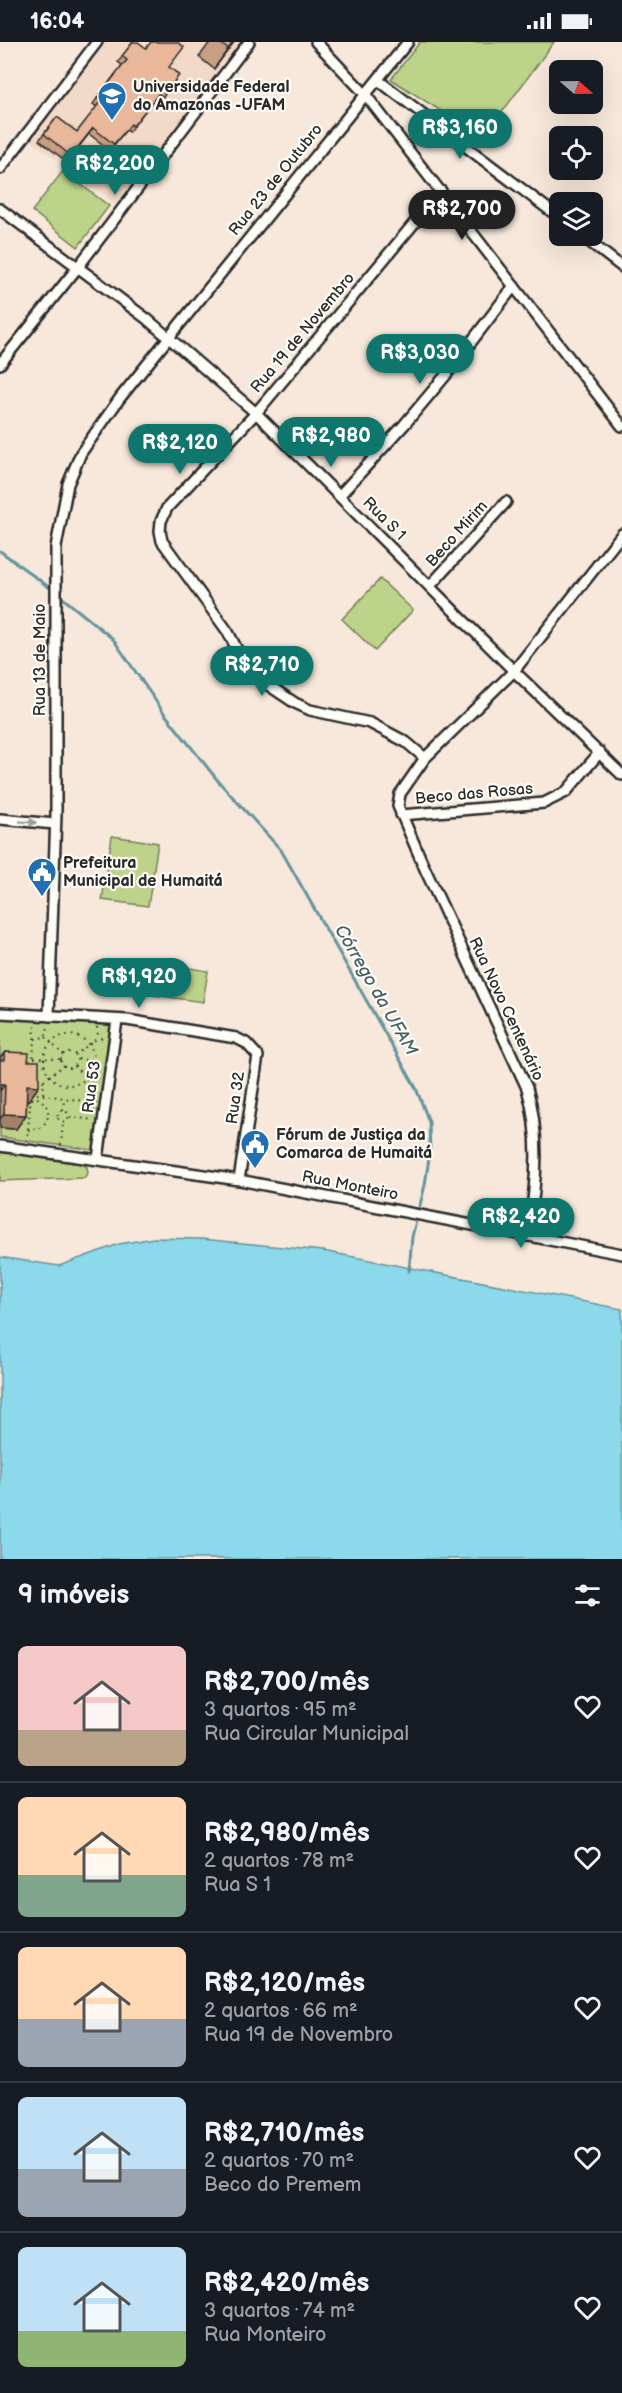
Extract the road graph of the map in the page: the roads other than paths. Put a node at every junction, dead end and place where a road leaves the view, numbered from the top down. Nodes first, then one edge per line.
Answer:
1 (97, 42) edge
2 (249, 42) edge
3 (316, 42) edge
4 (408, 42) edge
5 (378, 80) junction
6 (365, 94) junction
7 (0, 169) edge
8 (441, 191) junction
9 (0, 209) edge
10 (549, 210) edge
11 (595, 246) edge
12 (78, 267) junction
13 (622, 267) edge
14 (514, 286) junction
15 (170, 338) junction
16 (0, 364) edge
17 (256, 413) junction
18 (622, 426) edge
19 (340, 495) junction
20 (506, 502) dead end
21 (622, 534) edge
22 (430, 586) junction
23 (514, 671) junction
24 (600, 752) junction
25 (425, 758) junction
26 (622, 775) edge
27 (400, 810) junction
28 (0, 819) edge
29 (55, 824) junction
30 (0, 1013) edge
31 (49, 1016) junction
32 (117, 1020) junction
33 (0, 1146) edge
34 (98, 1159) junction
35 (239, 1180) junction
36 (527, 1236) junction
37 (622, 1254) edge

1 - 7 street
2 - 12 street
3 - 6 street
4 - 5 street, Rua 23 de Outubro
5 - 6 street, Rua 23 de Outubro
5 - 10 street
6 - 8 street
6 - 15 street, Rua 23 de Outubro
8 - 14 street
8 - 17 street, Rua 19 de Novembro
9 - 12 street, Rua S 1
11 - 13 street
12 - 15 street, Rua S 1
12 - 16 street
14 - 18 street
14 - 19 street
15 - 17 street, Rua S 1
15 - 29 street, Rua 13 de Maio
17 - 19 street, Rua S 1
17 - 25 street, Rua 19 de Novembro
19 - 22 street, Rua S 1
20 - 22 street, Beco Mirim
21 - 23 street
22 - 23 street, Rua S 1
23 - 24 street, Rua S 1
23 - 25 street
24 - 26 street, Rua S 1
24 - 27 street, Beco das Rosas
25 - 27 street
27 - 36 street, Rua Novo Centenário
28 -> 29 street
29 - 31 street, Rua 13 de Maio
30 - 31 street
31 - 32 street
32 - 34 street, Rua 53
32 - 35 street, Rua 32
33 - 34 street, Rua Monteiro
34 - 35 street, Rua Monteiro
35 - 36 street, Rua Monteiro
36 - 37 street, Rua Monteiro

